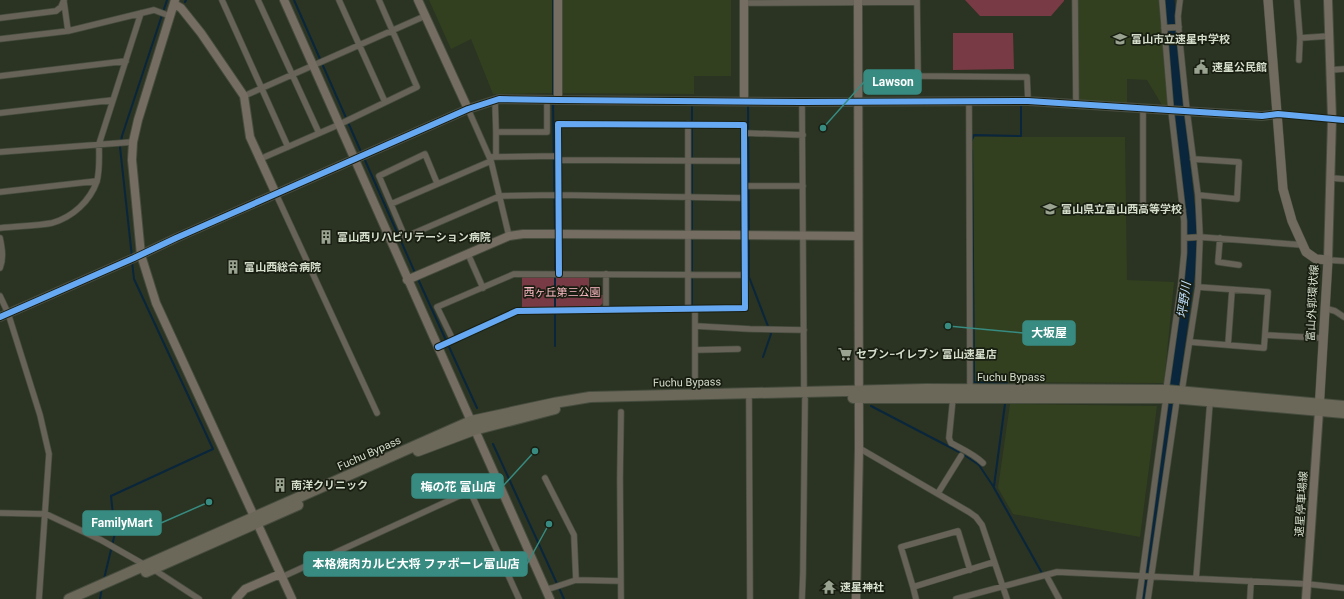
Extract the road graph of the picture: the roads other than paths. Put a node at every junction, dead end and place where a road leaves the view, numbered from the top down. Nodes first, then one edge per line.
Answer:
1 (64, 0) edge
2 (222, 0) edge
3 (258, 0) edge
4 (284, 0) edge
5 (339, 0) edge
6 (379, 0) edge
7 (418, 0) edge
8 (558, 0) edge
9 (1075, 0) edge
10 (1162, 0) edge
11 (1180, 0) edge
12 (1268, 0) edge
13 (1297, 0) edge
14 (1328, 0) edge
15 (917, 1) edge
16 (175, 2) edge
17 (744, 2) edge
18 (858, 2) edge
19 (141, 13) junction
20 (170, 16) junction
21 (425, 16) junction
22 (0, 18) edge
23 (1179, 27) junction
24 (1164, 28) junction
25 (392, 30) junction
26 (68, 31) junction
27 (1329, 36) junction
28 (1300, 38) junction
29 (0, 39) edge
30 (359, 45) junction
31 (1299, 60) dead end
32 (126, 61) junction
33 (312, 66) junction
34 (1344, 69) edge
35 (1330, 70) junction
36 (292, 74) junction
37 (0, 76) edge
38 (261, 88) junction
39 (244, 96) junction
40 (113, 100) junction
41 (495, 100) junction
42 (548, 100) junction
43 (558, 100) junction
44 (744, 101) junction
45 (1028, 101) junction
46 (385, 102) junction
47 (802, 102) junction
48 (858, 102) junction
49 (969, 102) junction
50 (1076, 104) junction
51 (1143, 108) junction
52 (468, 109) junction
53 (1170, 110) junction
54 (1187, 111) junction
55 (0, 113) edge
56 (1278, 114) junction
57 (1332, 119) junction
58 (1344, 120) edge
59 (338, 124) junction
60 (688, 124) junction
61 (496, 132) junction
62 (319, 133) junction
63 (744, 133) junction
64 (803, 135) junction
65 (133, 142) junction
66 (99, 144) junction
67 (288, 147) junction
68 (0, 152) edge
69 (496, 157) junction
70 (558, 158) junction
71 (260, 159) junction
72 (490, 159) junction
73 (1193, 159) junction
74 (355, 160) junction
75 (688, 161) junction
76 (744, 161) junction
77 (1331, 178) junction
78 (1344, 179) edge
79 (97, 181) junction
80 (437, 183) junction
81 (745, 186) junction
82 (803, 186) junction
83 (0, 192) edge
84 (276, 194) junction
85 (558, 195) junction
86 (1198, 195) junction
87 (500, 196) junction
88 (689, 196) junction
89 (744, 198) junction
90 (391, 204) junction
91 (1129, 209) dead end
92 (1143, 209) junction
93 (1183, 210) junction
94 (0, 228) edge
95 (558, 234) junction
96 (689, 234) junction
97 (745, 235) junction
98 (804, 235) junction
99 (509, 236) junction
100 (858, 236) junction
101 (1200, 237) junction
102 (0, 238) edge
103 (1184, 238) junction
104 (1220, 238) junction
105 (1303, 245) junction
106 (468, 254) junction
107 (141, 255) junction
108 (1328, 260) junction
109 (1344, 260) edge
110 (1239, 265) dead end
111 (0, 268) edge
112 (559, 274) junction
113 (606, 274) junction
114 (689, 274) junction
115 (745, 275) junction
116 (407, 280) junction
117 (1198, 287) junction
118 (483, 288) junction
119 (1232, 290) junction
120 (0, 296) edge
121 (1324, 308) junction
122 (688, 309) junction
123 (606, 310) junction
124 (8, 313) junction
125 (695, 313) dead end
126 (0, 317) edge
127 (1344, 317) edge
128 (695, 326) junction
129 (804, 330) junction
130 (1265, 335) junction
131 (1322, 338) junction
132 (453, 340) junction
133 (1190, 342) junction
134 (1228, 345) junction
135 (438, 346) junction
136 (738, 349) dead end
137 (695, 350) junction
138 (970, 389) junction
139 (695, 394) junction
140 (858, 394) junction
141 (1166, 394) junction
142 (1179, 394) junction
143 (804, 396) junction
144 (953, 398) junction
145 (749, 399) junction
146 (1210, 402) junction
147 (1344, 406) edge
148 (1319, 407) junction
149 (621, 412) dead end
150 (377, 413) dead end
151 (1344, 413) edge
152 (472, 426) junction
153 (859, 448) junction
154 (961, 456) dead end
155 (983, 463) dead end
156 (545, 478) dead end
157 (938, 493) junction
158 (0, 513) edge
159 (46, 514) junction
160 (256, 520) junction
161 (994, 562) junction
162 (149, 567) junction
163 (970, 570) junction
164 (1046, 575) junction
165 (281, 576) junction
166 (1142, 576) junction
167 (1151, 576) junction
168 (1196, 579) junction
169 (576, 580) junction
170 (620, 580) junction
171 (1251, 581) junction
172 (1307, 584) junction
173 (1003, 586) junction
174 (913, 587) junction
175 (1344, 588) edge
176 (545, 589) junction
177 (39, 599) edge
178 (69, 599) edge
179 (85, 599) edge
180 (199, 599) edge
181 (236, 599) edge
182 (292, 599) edge
183 (520, 599) edge
184 (550, 599) edge
185 (621, 599) edge
186 (750, 599) edge
187 (802, 599) edge
188 (856, 599) edge
189 (916, 599) edge
190 (956, 599) edge
191 (1006, 599) edge
192 (1060, 599) edge
193 (1139, 599) edge
194 (1148, 599) edge
195 (1250, 599) edge
196 (1306, 599) edge

1 - 22 street
1 - 26 street
2 - 38 street
3 - 36 street
4 - 33 street
5 - 30 street
6 - 25 street
7 - 21 street
8 - 43 street
9 - 50 street
10 - 24 street
11 - 23 street
12 - 56 main road, 富山外郭環状線
13 - 28 street
14 - 27 street
15 - 18 street
15 - 45 street
16 - 20 street
16 - 39 street
17 - 18 street
17 - 44 street
18 - 48 street
19 - 20 street
19 - 26 street
19 - 32 street
20 - 65 street
21 - 25 street
21 - 52 street
23 - 24 street
23 - 54 street
24 - 53 street
25 - 30 street
25 - 46 street
26 - 29 street
27 - 28 street
27 - 35 street
28 - 31 street
30 - 33 street
30 - 46 street
32 - 37 street
32 - 40 street
33 - 36 street
33 - 59 street
34 - 35 street
35 - 57 street
36 - 38 street
36 - 62 street
38 - 39 street
38 - 67 street
39 - 71 street
40 - 55 street
40 - 66 street
41 - 42 street
41 - 52 street
41 - 61 street
42 - 43 street
42 - 61 street
43 - 44 street
44 - 47 street
45 - 49 street
45 - 50 street
46 - 59 street
47 - 48 street
47 - 64 street
48 - 49 street
48 - 100 street
49 - 138 street
50 - 51 street
51 - 53 street
51 - 92 street
52 - 72 street
52 - 74 street
53 - 54 street
53 - 93 street
54 - 56 street
54 - 73 street
56 - 57 street
56 - 105 main road, 富山外郭環状線
57 - 58 street
57 - 77 street
59 - 62 street
59 - 74 street
60 - 63 street
60 - 70 street
60 - 75 street
61 - 69 street
62 - 67 street
63 - 64 street
63 - 76 street
64 - 82 street
65 - 66 street
65 - 107 street
66 - 68 street
66 - 79 street
67 - 71 street
69 - 70 street
69 - 72 street
70 - 75 street
70 - 85 street
71 - 84 street
72 - 80 street
72 - 87 street
73 - 86 street
73 - 86 street
74 - 84 street
74 - 116 street
75 - 76 street
75 - 88 street
76 - 81 street
77 - 78 street
77 - 108 street
79 - 83 street
79 - 94 street
80 - 90 street
80 - 90 street
81 - 82 street
81 - 89 street
82 - 98 street
84 - 107 street
84 - 150 street
85 - 87 street
85 - 88 street
85 - 95 street
86 - 101 street
87 - 90 street
87 - 99 street
88 - 89 street
88 - 96 street
89 - 97 street
91 - 92 street
92 - 93 street
93 - 103 street
95 - 96 street
95 - 99 street
95 - 112 street
96 - 97 street
96 - 114 street
97 - 98 street
97 - 115 street
98 - 100 street
98 - 129 street
99 - 106 street
100 - 140 street
101 - 103 street
101 - 104 street
101 - 117 street
102 - 111 street
103 - 141 street
104 - 105 street
104 - 110 street
105 - 108 main road, 富山外郭環状線
106 - 116 street
106 - 118 street
107 - 124 street
107 - 160 street
108 - 109 street
108 - 121 main road, 富山外郭環状線
112 - 113 street
112 - 118 street
113 - 114 street
113 - 123 street
114 - 115 street
114 - 122 street
115 - 122 street
116 - 135 street
117 - 119 street
117 - 133 street
118 - 132 street
119 - 130 street
119 - 134 street
120 - 124 street
121 - 127 street
121 - 131 main road, 富山外郭環状線
122 - 123 street
123 - 132 street
124 - 126 street
124 - 159 street
125 - 128 street
128 - 129 street
128 - 137 street
129 - 143 street
130 - 131 street
130 - 134 street
131 - 148 main road, 富山外郭環状線
132 - 135 street
133 - 134 street
133 - 142 street
135 - 152 street
136 - 137 street
137 - 139 street
138 - 140 highway, Fuchu Bypass
138 - 141 highway, Fuchu Bypass
139 - 143 highway, Fuchu Bypass
139 - 152 highway, Fuchu Bypass
140 - 143 highway, Fuchu Bypass
140 - 144 highway, Fuchu Bypass
140 - 153 street
141 - 142 highway, Fuchu Bypass
141 - 144 highway, Fuchu Bypass
141 - 166 street
142 - 146 highway, Fuchu Bypass
142 - 148 highway, Fuchu Bypass
142 - 167 street
143 - 145 highway, Fuchu Bypass
143 - 187 street
144 - 155 street
145 - 152 highway, Fuchu Bypass
145 - 186 street
146 - 148 highway, Fuchu Bypass
146 - 168 street
147 - 148 highway, Fuchu Bypass
148 - 151 highway, Fuchu Bypass
148 - 172 street, 速星停車場線
149 - 170 street
152 - 160 highway, Fuchu Bypass
152 - 176 street
153 - 157 street
153 - 188 street
154 - 157 street
156 - 169 street
157 - 161 street
158 - 159 street
159 - 162 street
159 - 177 street
160 - 162 highway, Fuchu Bypass
160 - 165 street
161 - 163 street
161 - 173 street
162 - 178 highway, Fuchu Bypass
162 - 179 highway, Fuchu Bypass
162 - 180 street
163 - 174 street
163 - 174 street
164 - 166 street
164 - 173 street
164 - 192 street
165 - 181 street
165 - 182 street
165 - 183 street
166 - 167 street
166 - 193 street
167 - 168 street
167 - 194 street
168 - 171 street
169 - 170 street
169 - 176 street
170 - 185 street
171 - 172 street
171 - 195 street
172 - 175 street
172 - 196 street, 速星停車場線
173 - 190 street
173 - 191 street
174 - 189 street
176 - 184 street

